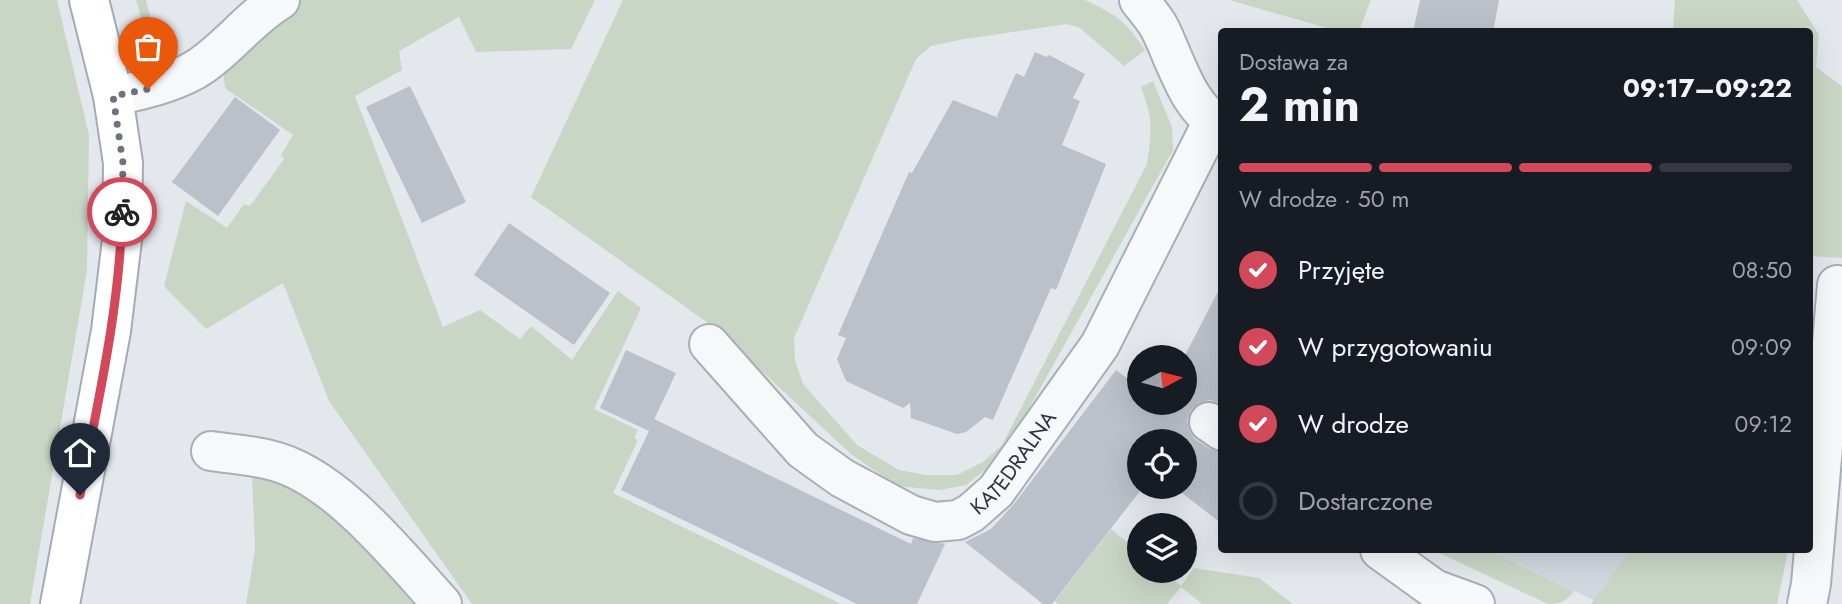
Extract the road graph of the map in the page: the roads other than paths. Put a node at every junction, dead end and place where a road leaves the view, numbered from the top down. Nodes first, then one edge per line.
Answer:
1 (89, 0) edge
2 (1139, 0) edge
3 (272, 5) edge
4 (113, 96) junction
5 (1217, 123) edge
6 (1830, 284) edge
7 (709, 344) dead end
8 (211, 451) dead end
9 (1813, 552) edge
10 (1384, 553) edge
11 (1813, 553) edge
12 (60, 604) edge
13 (442, 604) edge
14 (1475, 604) edge
15 (1807, 604) edge

1 - 4 main road
2 - 5 street
3 - 4 street
4 - 12 main road
5 - 7 street, KATEDRALNA
6 - 9 street
8 - 13 street
10 - 14 street
11 - 15 street

